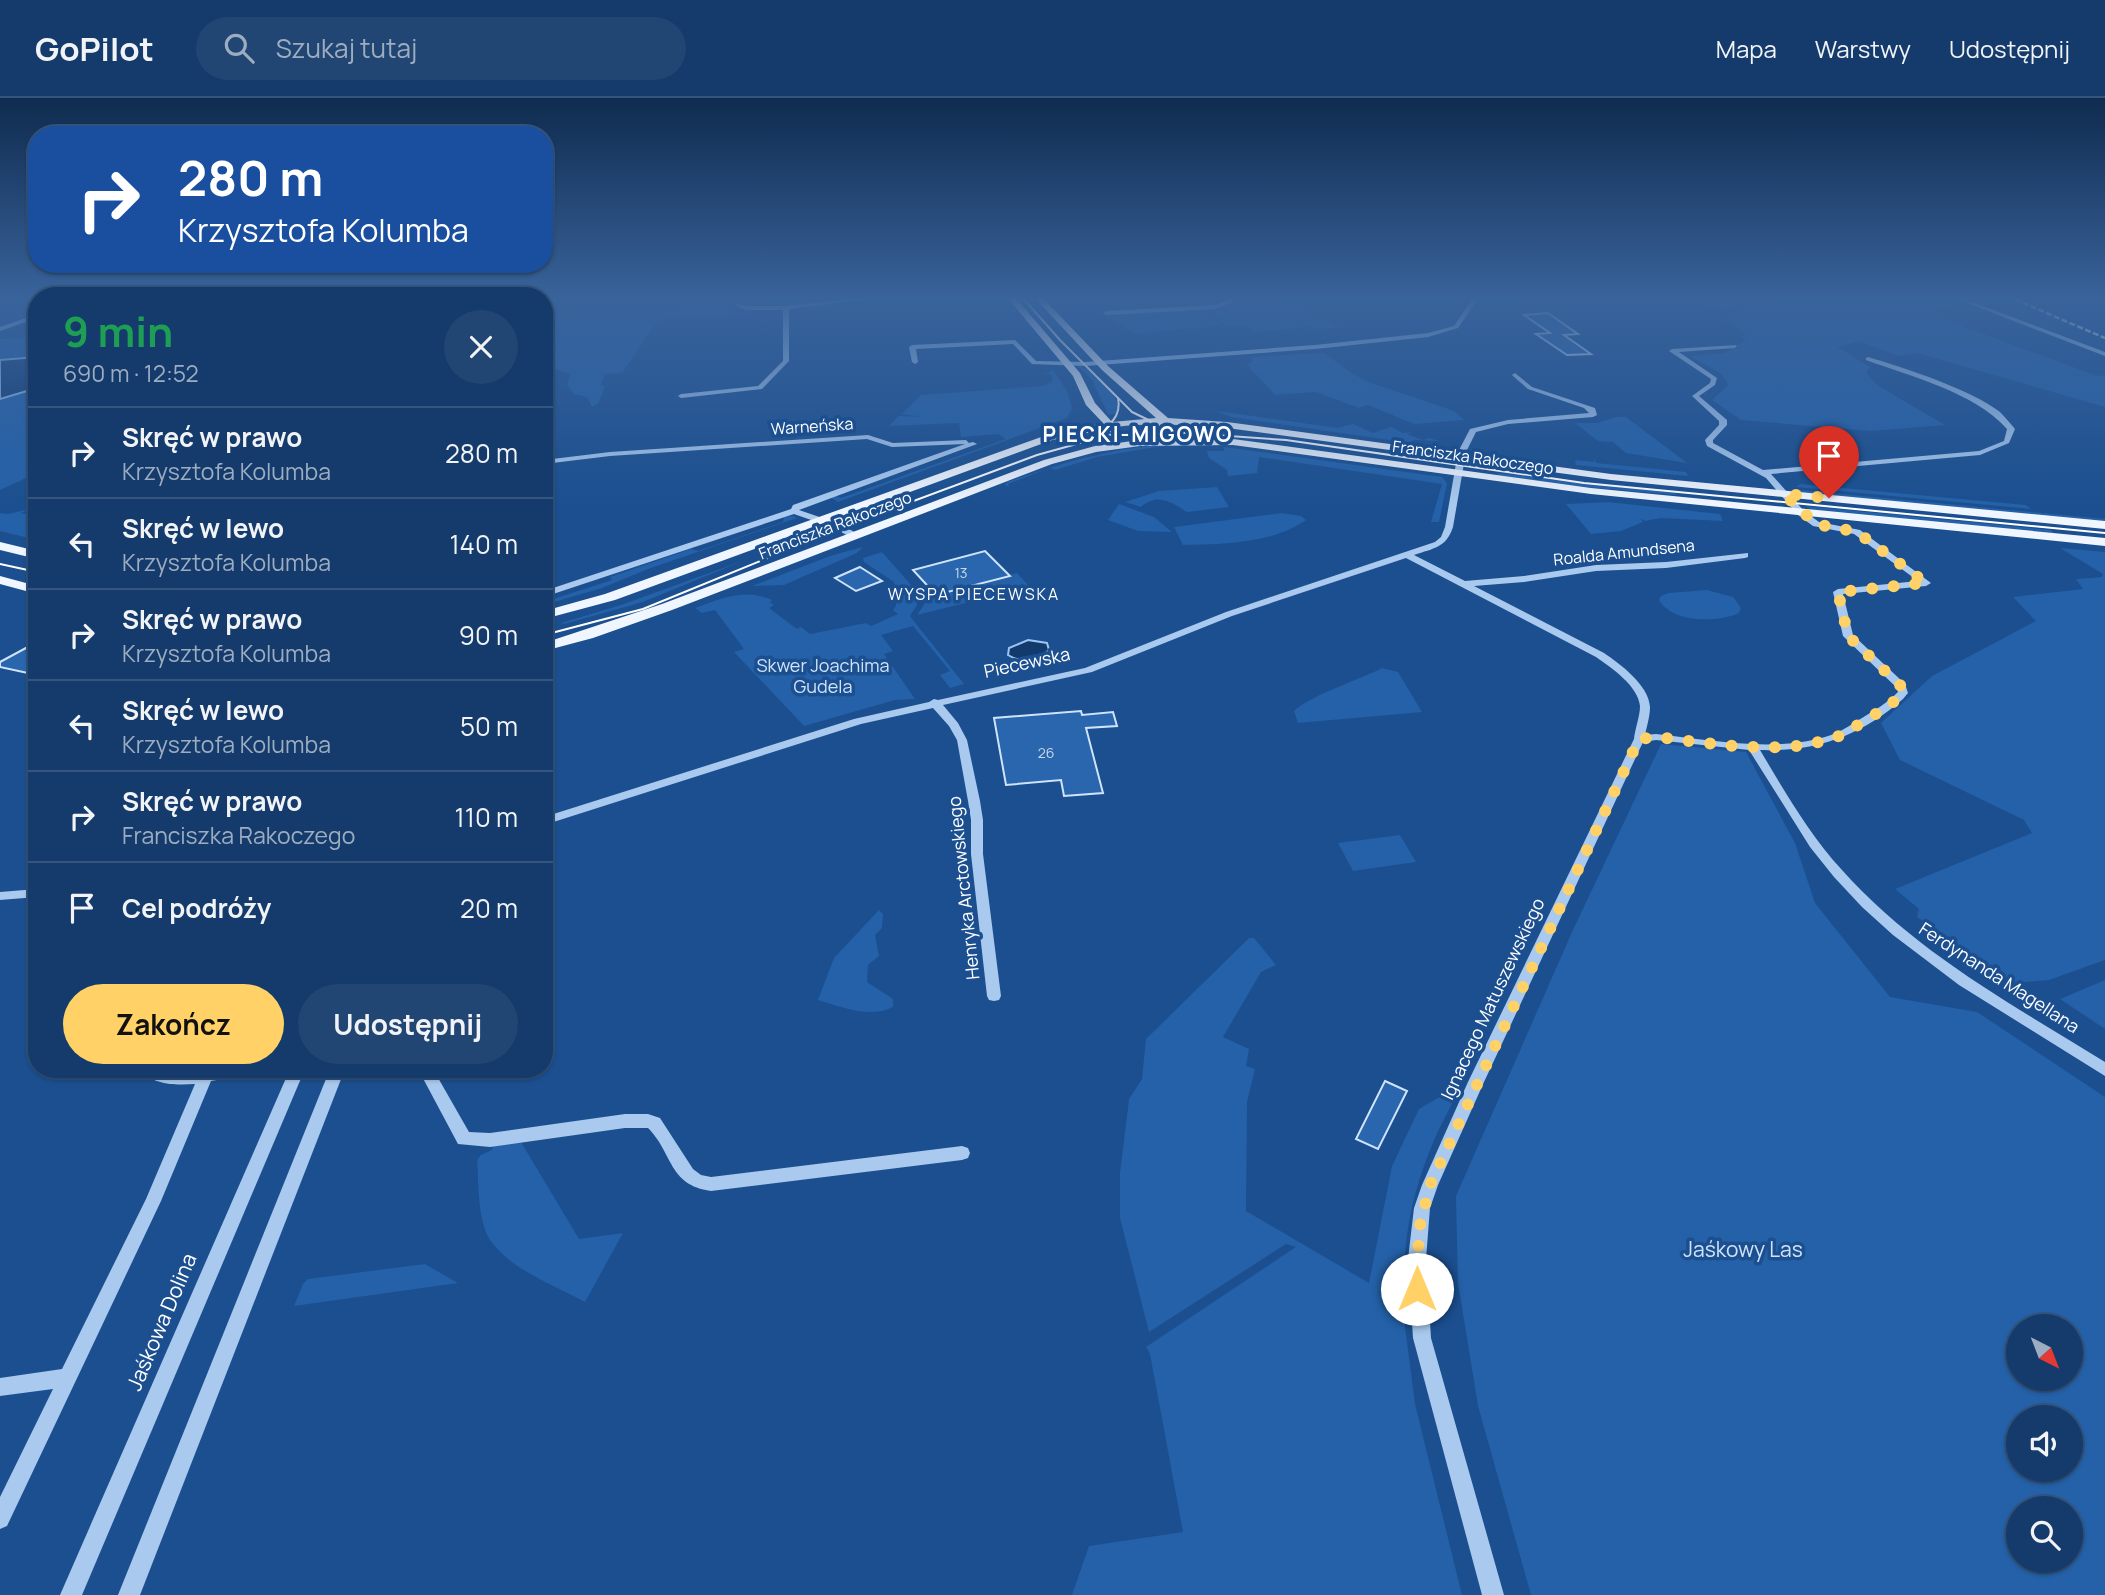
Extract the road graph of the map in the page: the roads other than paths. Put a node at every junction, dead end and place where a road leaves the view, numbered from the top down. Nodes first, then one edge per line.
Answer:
1 (783, 366) edge
2 (1070, 366) edge
3 (1103, 366) edge
4 (1695, 366) edge
5 (1889, 366) edge
6 (1515, 375) dead end
7 (681, 396) dead end
8 (1091, 405) junction
9 (1166, 421) junction
10 (1107, 425) junction
11 (1077, 430) junction
12 (1140, 443) junction
13 (1461, 458) junction
14 (553, 461) edge
15 (1763, 472) junction
16 (1459, 473) junction
17 (1784, 494) junction
18 (794, 511) junction
19 (1801, 513) junction
20 (821, 521) junction
21 (2105, 525) edge
22 (855, 536) junction
23 (2105, 542) edge
24 (0, 546) edge
25 (28, 553) edge
26 (1409, 555) junction
27 (1745, 555) dead end
28 (0, 580) edge
29 (1464, 584) junction
30 (28, 588) edge
31 (553, 591) edge
32 (553, 613) edge
33 (553, 644) edge
34 (934, 702) junction
35 (1639, 739) junction
36 (1752, 746) junction
37 (553, 818) edge
38 (28, 894) edge
39 (0, 896) edge
40 (993, 996) dead end
41 (2105, 1070) edge
42 (204, 1078) edge
43 (294, 1078) edge
44 (334, 1078) edge
45 (430, 1078) edge
46 (962, 1153) dead end
47 (67, 1378) junction
48 (0, 1387) edge
49 (0, 1519) edge
50 (71, 1595) edge
51 (129, 1595) edge
52 (1493, 1595) edge

1 - 7 street
2 - 8 main road
3 - 9 main road
4 - 15 street
5 - 15 street
6 - 13 street
8 - 10 main road
8 - 11 main road
9 - 10 main road, Franciszka Rakoczego
9 - 12 main road
9 - 13 main road, Franciszka Rakoczego
10 - 11 main road, Franciszka Rakoczego
10 - 12 main road, Franciszka Rakoczego
11 - 20 main road, Franciszka Rakoczego
12 - 16 main road, Franciszka Rakoczego
12 - 22 main road, Franciszka Rakoczego
13 - 16 street
13 - 17 main road, Franciszka Rakoczego
14 - 18 street, Warneńska
15 - 17 street
16 - 19 main road, Franciszka Rakoczego
16 - 26 street, Piecewska
17 - 19 street
17 - 21 main road, Franciszka Rakoczego
18 - 20 street
18 - 31 street, Warneńska
19 - 23 main road, Franciszka Rakoczego
19 - 36 street
20 - 22 street
20 - 32 main road, Franciszka Rakoczego
22 - 33 main road, Franciszka Rakoczego
24 - 25 main road
26 - 29 street, Ignacego Matuszewskiego
26 - 34 street, Piecewska
27 - 29 street, Roalda Amundsena
28 - 30 main road
29 - 35 street, Ignacego Matuszewskiego
34 - 37 street, Piecewska
34 - 40 street, Henryka Arctowskiego
35 - 36 street
35 - 52 street, Ignacego Matuszewskiego
36 - 41 street, Ferdynanda Magellana
38 - 39 street
42 - 47 street
43 - 50 street, Jaśkowa Dolina
44 - 51 street
45 - 46 street
47 - 48 street
47 - 49 street

